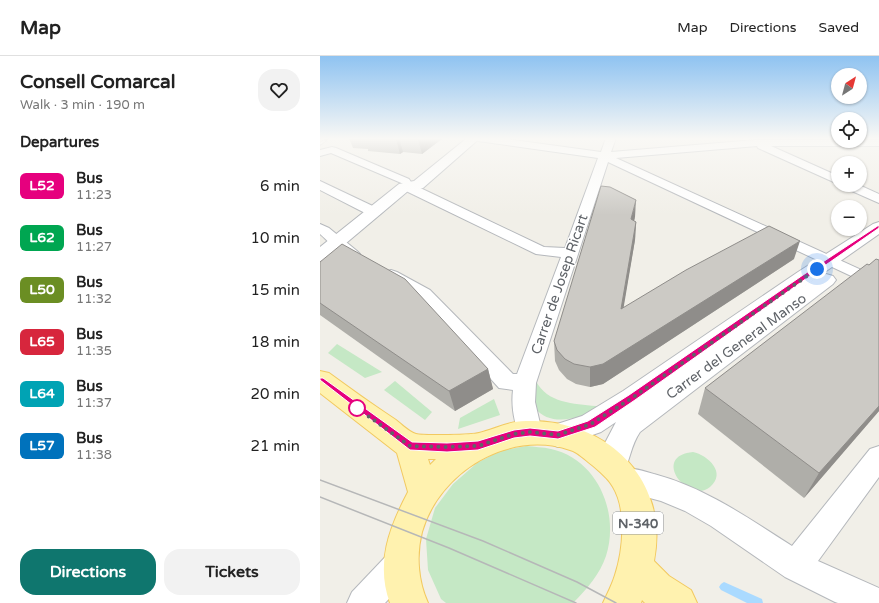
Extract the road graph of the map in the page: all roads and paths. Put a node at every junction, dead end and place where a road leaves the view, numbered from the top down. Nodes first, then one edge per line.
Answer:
1 (365, 164) edge
2 (437, 164) edge
3 (601, 164) edge
4 (620, 164) edge
5 (804, 164) edge
6 (831, 177) edge
7 (410, 182) junction
8 (320, 185) edge
9 (864, 192) edge
10 (879, 199) edge
11 (374, 212) junction
12 (879, 227) edge
13 (320, 228) edge
14 (338, 242) junction
15 (879, 242) edge
16 (570, 253) junction
17 (320, 256) edge
18 (836, 264) junction
19 (879, 284) edge
20 (320, 380) edge
21 (525, 383) junction
22 (530, 432) junction
23 (558, 435) junction
24 (410, 446) junction
25 (478, 446) junction
26 (879, 457) edge
27 (619, 473) junction
28 (424, 493) junction
29 (400, 563) junction
30 (796, 565) junction
31 (635, 568) junction
32 (363, 603) edge
33 (409, 603) edge
34 (622, 603) edge
35 (678, 603) edge
36 (877, 603) edge

1 - 7 street
2 - 7 street
3 - 16 street, Carrer de Josep Ricart
4 - 18 street
5 - 6 street
7 - 11 street
7 - 16 street
8 - 11 street
9 - 10 street
11 - 14 street
12 - 18 street, Carrer del General Manso
13 - 14 street
14 - 17 street
14 - 21 street
15 - 18 street, Carrer del General Manso
16 - 21 street, Carrer de Josep Ricart
18 - 19 street
18 - 23 street, Carrer del General Manso
18 - 27 street, Carrer del General Manso
20 - 24 main road
21 - 22 street, Carrer de Josep Ricart
22 - 23 main road
22 - 25 main road
23 - 27 main road
24 - 25 main road
24 - 28 main road
25 - 28 main road
26 - 30 street
27 - 30 street
27 - 31 main road, N-340
28 - 29 main road
29 - 32 street
29 - 33 main road
30 - 36 street
31 - 34 main road, N-340
31 - 35 main road

